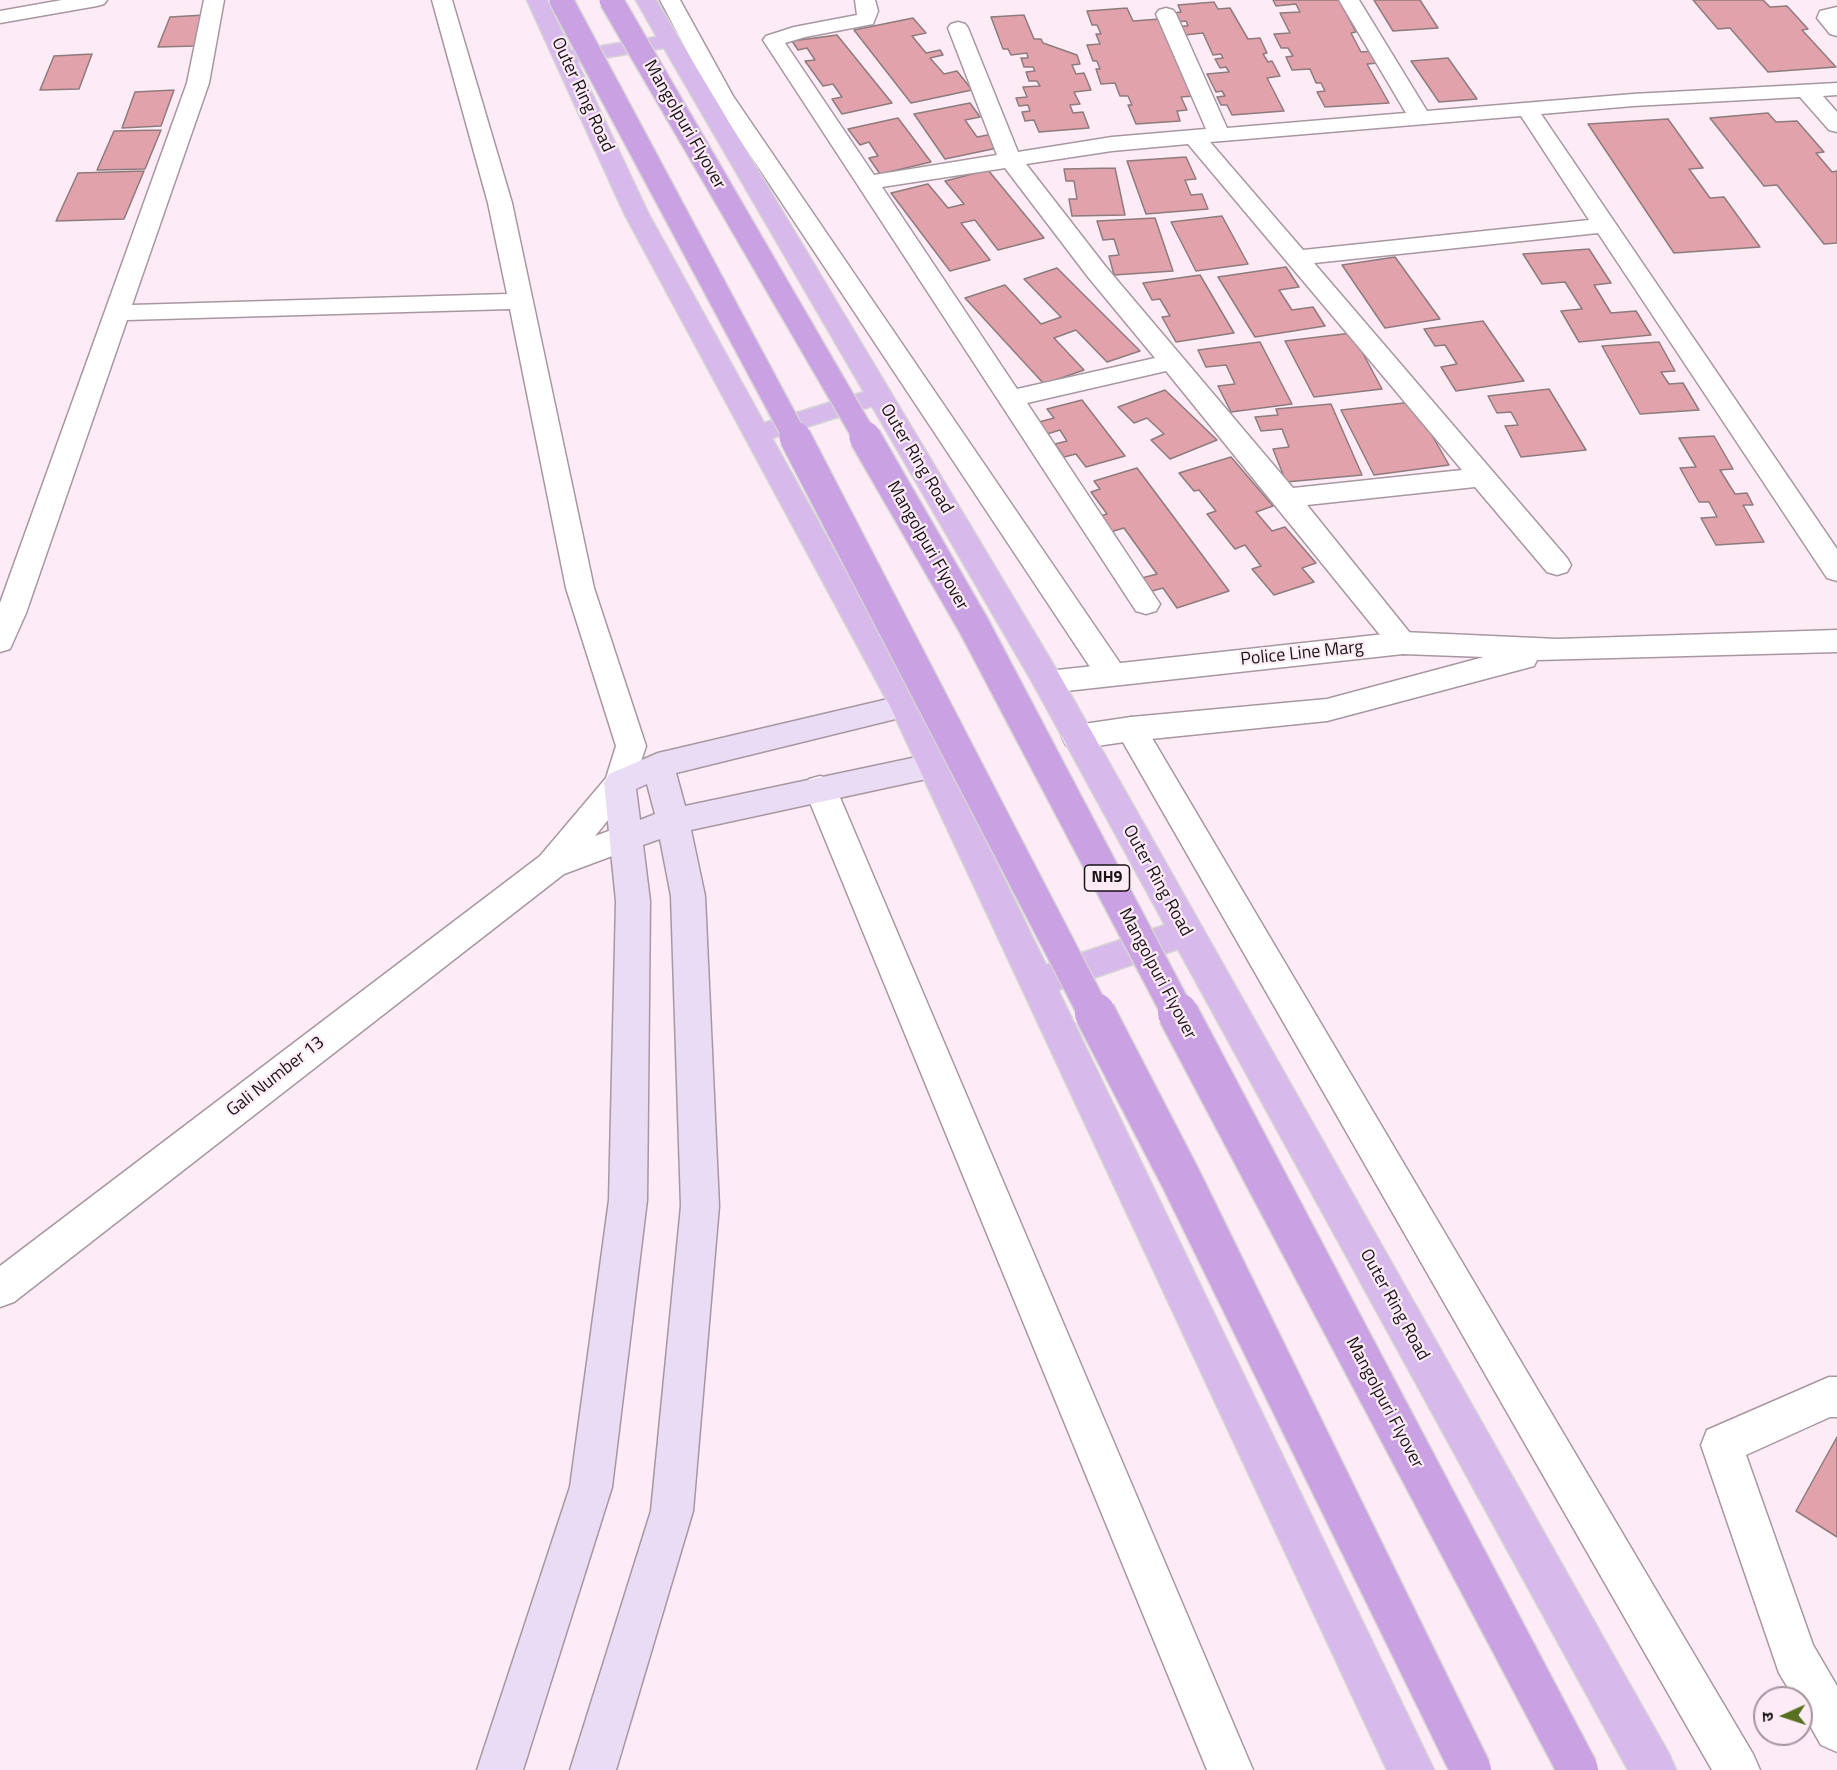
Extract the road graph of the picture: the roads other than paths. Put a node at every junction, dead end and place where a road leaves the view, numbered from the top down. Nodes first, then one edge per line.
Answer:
1 (97, 0) edge
2 (214, 0) edge
3 (442, 0) edge
4 (537, 0) edge
5 (561, 0) edge
6 (611, 0) edge
7 (646, 0) edge
8 (670, 0) edge
9 (865, 0) edge
10 (1349, 0) edge
11 (1837, 13) edge
12 (1166, 14) dead end
13 (0, 17) edge
14 (958, 28) dead end
15 (1837, 30) edge
16 (670, 41) junction
17 (564, 58) junction
18 (1837, 89) edge
19 (1806, 91) junction
20 (1527, 109) junction
21 (1420, 118) junction
22 (1837, 125) edge
23 (1206, 136) junction
24 (1010, 159) junction
25 (866, 183) junction
26 (1604, 225) junction
27 (1296, 258) junction
28 (521, 302) junction
29 (116, 313) junction
30 (1173, 362) junction
31 (879, 396) junction
32 (1010, 399) junction
33 (757, 434) junction
34 (1482, 477) junction
35 (1286, 498) junction
36 (1557, 566) dead end
37 (1837, 571) edge
38 (1146, 604) dead end
39 (5, 613) edge
40 (1837, 641) edge
41 (0, 642) edge
42 (1402, 643) junction
43 (1557, 650) junction
44 (1111, 674) junction
45 (1048, 682) junction
46 (905, 706) junction
47 (1131, 729) junction
48 (1077, 737) junction
49 (644, 756) junction
50 (931, 766) junction
51 (621, 783) junction
52 (820, 788) junction
53 (673, 821) junction
54 (628, 837) junction
55 (552, 865) junction
56 (1185, 932) junction
57 (1035, 983) junction
58 (0, 1289) edge
59 (1837, 1397) edge
60 (1837, 1729) edge
61 (500, 1770) edge
62 (593, 1770) edge
63 (1230, 1770) edge
64 (1411, 1770) edge
65 (1472, 1770) edge
66 (1578, 1770) edge
67 (1653, 1770) edge
68 (1737, 1770) edge

1 - 13 street
2 - 29 street
3 - 28 street
4 - 17 main road, Outer Ring Road
5 - 65 highway, bridge
6 - 66 highway, Mangolpuri Flyover / NH9, bridge
7 - 16 main road, Outer Ring Road
8 - 44 street
9 - 25 street
10 - 21 street
11 - 15 street
12 - 23 street
14 - 24 street
16 - 17 main road
16 - 31 main road, Outer Ring Road
17 - 33 main road, Outer Ring Road
18 - 19 street
19 - 20 street
19 - 22 street
20 - 21 street
20 - 26 street
21 - 23 street
23 - 24 street
23 - 27 street
24 - 25 street
24 - 30 street
25 - 32 street
26 - 27 street
26 - 37 street
27 - 34 street
28 - 29 street
28 - 49 street
29 - 39 street
30 - 32 street
30 - 35 street
31 - 33 main road
31 - 45 main road, Outer Ring Road
32 - 38 street
33 - 46 main road, Outer Ring Road
34 - 35 street
34 - 36 street
35 - 42 street
39 - 41 street
40 - 43 street, Police Line Marg
42 - 43 street, Police Line Marg
42 - 44 street, Police Line Marg
43 - 47 street, Police Line Marg
44 - 45 street, Police Line Marg
45 - 48 main road, Outer Ring Road
46 - 49 main road
46 - 50 main road, Outer Ring Road
47 - 48 street, Police Line Marg
47 - 68 street
48 - 56 main road, Outer Ring Road
49 - 51 main road
49 - 53 main road
50 - 52 main road
50 - 57 main road, Outer Ring Road
51 - 54 main road
51 - 55 street, Gali Number 13
52 - 53 main road
52 - 63 street
53 - 54 main road
53 - 62 main road
54 - 55 street, Gali Number 13
54 - 61 main road
55 - 58 street, Gali Number 13
56 - 57 main road
56 - 67 main road, Outer Ring Road
57 - 64 main road, Outer Ring Road
59 - 60 street

